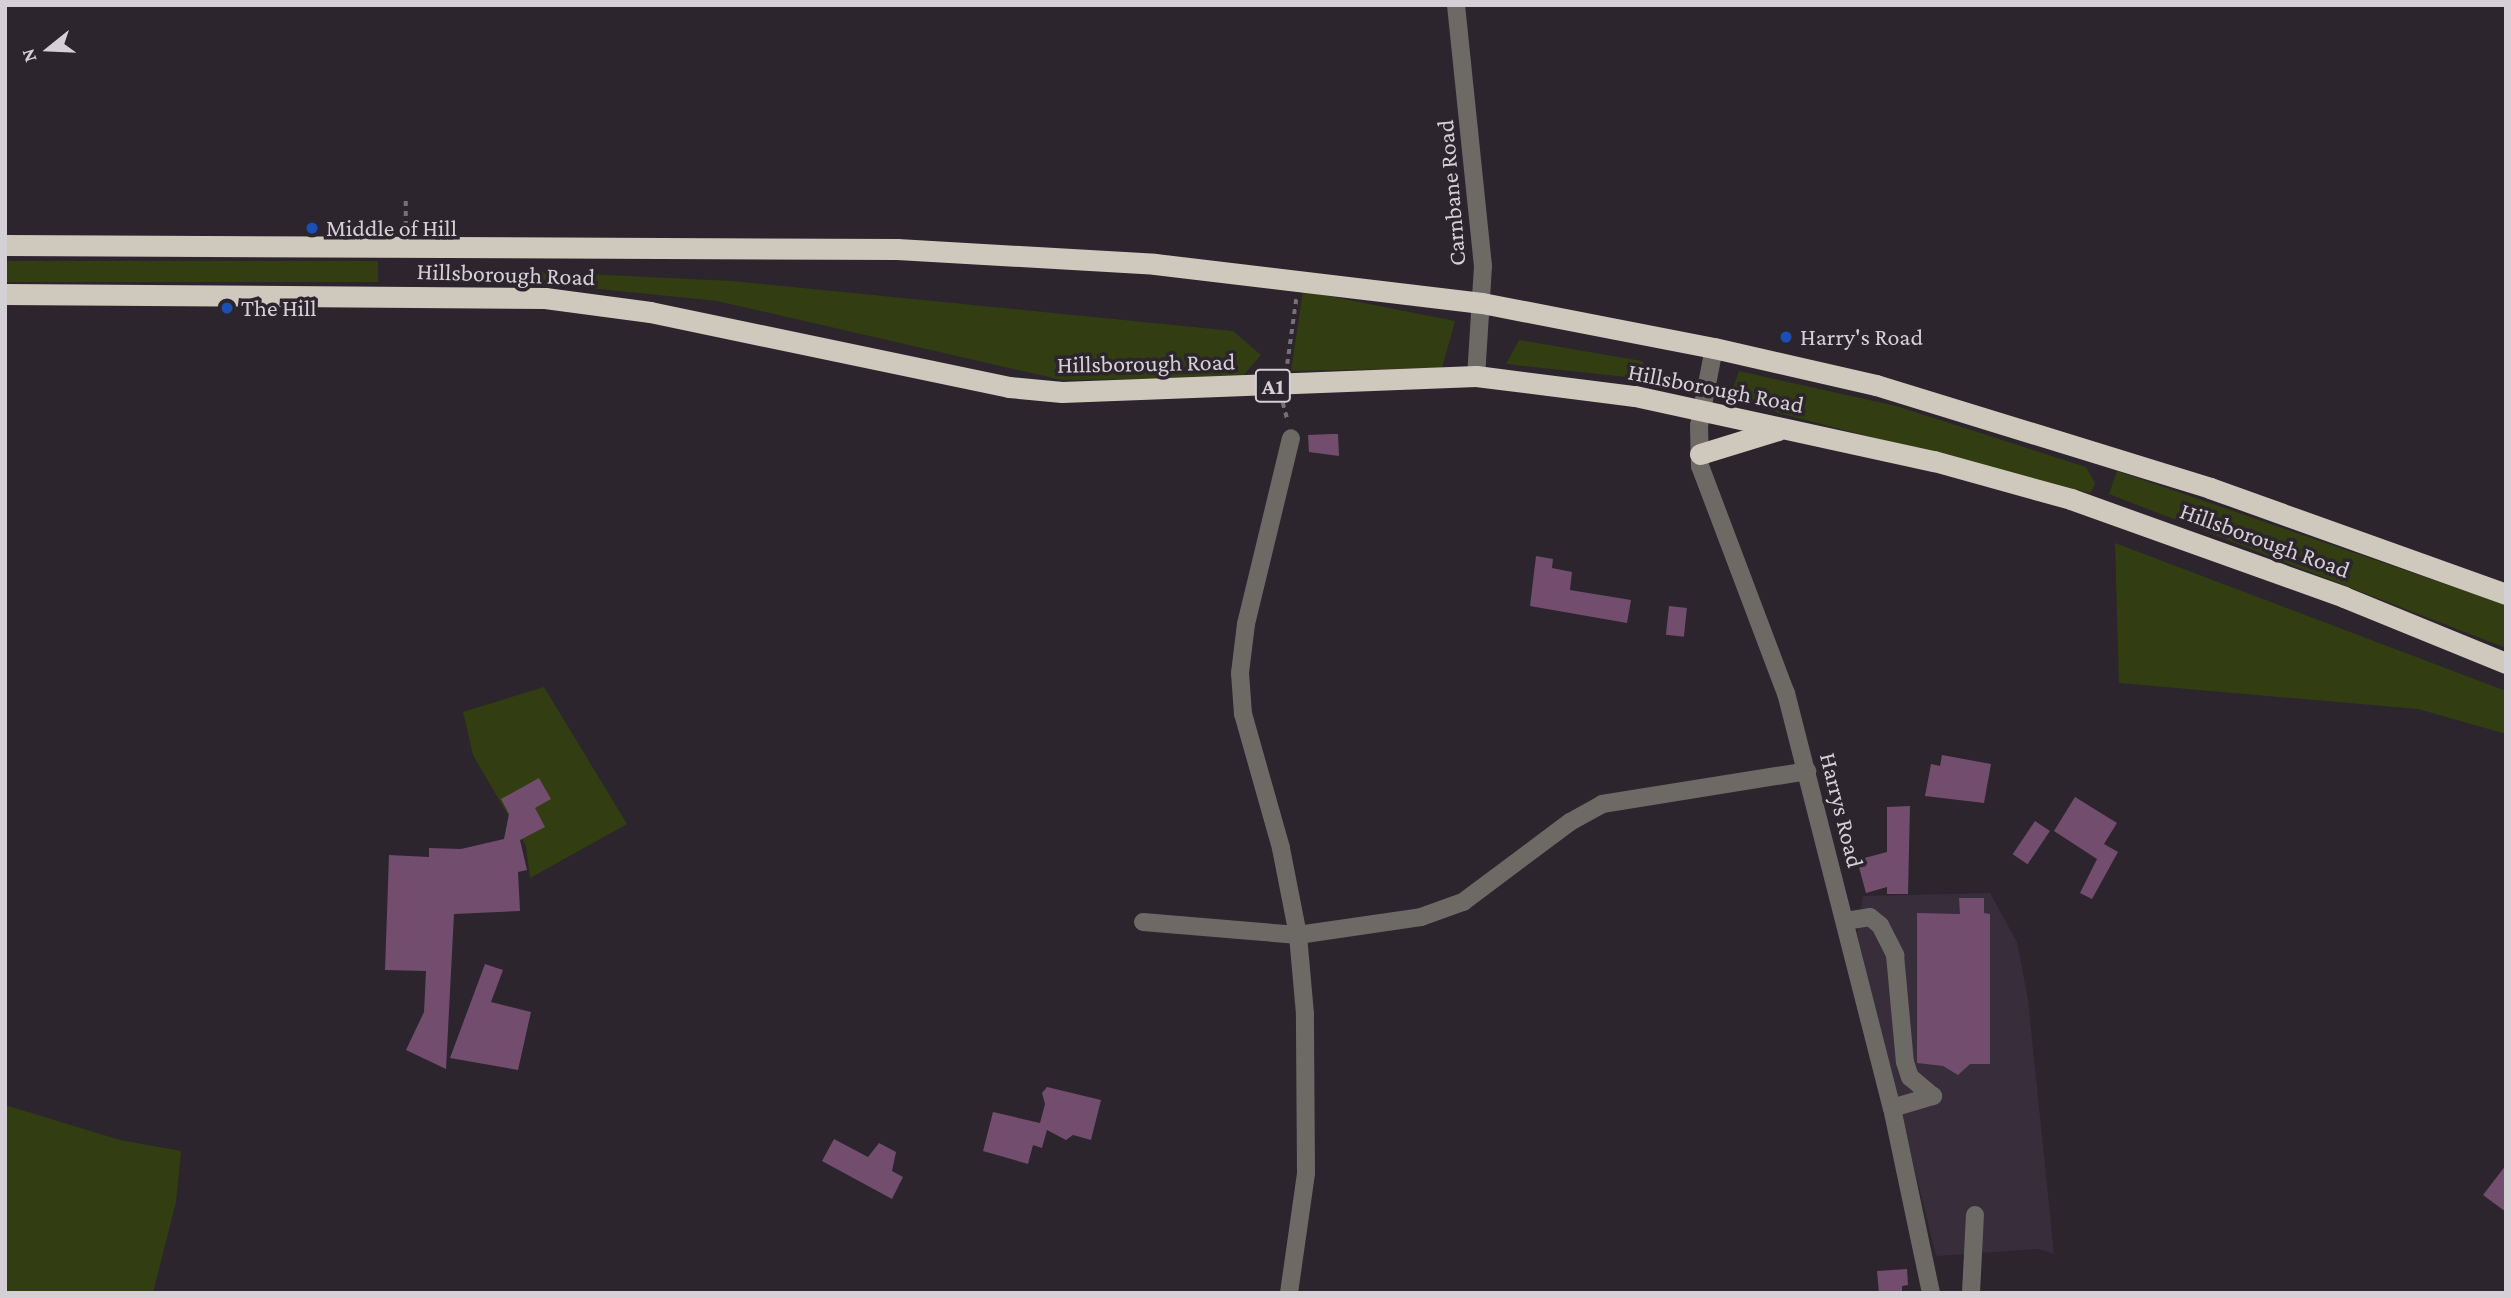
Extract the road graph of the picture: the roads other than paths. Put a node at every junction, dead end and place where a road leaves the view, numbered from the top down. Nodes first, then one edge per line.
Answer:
1 (1456, 5) edge
2 (5, 245) edge
3 (5, 294) edge
4 (1482, 303) junction
5 (1714, 348) junction
6 (1476, 376) junction
7 (1703, 412) junction
8 (1784, 428) junction
9 (1291, 438) dead end
10 (1700, 454) junction
11 (2506, 594) edge
12 (2506, 663) edge
13 (1807, 771) junction
14 (1844, 921) junction
15 (1143, 922) dead end
16 (1298, 935) junction
17 (1892, 1108) junction
18 (1975, 1216) dead end
19 (1289, 1293) edge
20 (1931, 1293) edge
21 (1970, 1293) edge

1 - 4 street, Carnbane Road
2 - 4 highway, Hillsborough Road
3 - 6 highway, Hillsborough Road / A1
4 - 5 highway, Hillsborough Road
4 - 6 street, Carnbane Road
5 - 7 street, Harrys Road
5 - 11 highway, Hillsborough Road
6 - 7 highway, Hillsborough Road / A1
7 - 8 highway, Hillsborough Road / A1
7 - 10 street, Harrys Road
8 - 10 highway
8 - 12 highway, Hillsborough Road / A1
9 - 16 street
10 - 13 street, Harrys Road
13 - 14 street, Harrys Road
13 - 16 street
14 - 17 street, Harrys Road
14 - 17 street
15 - 16 street
16 - 19 street
17 - 20 street, Harrys Road
18 - 21 street

